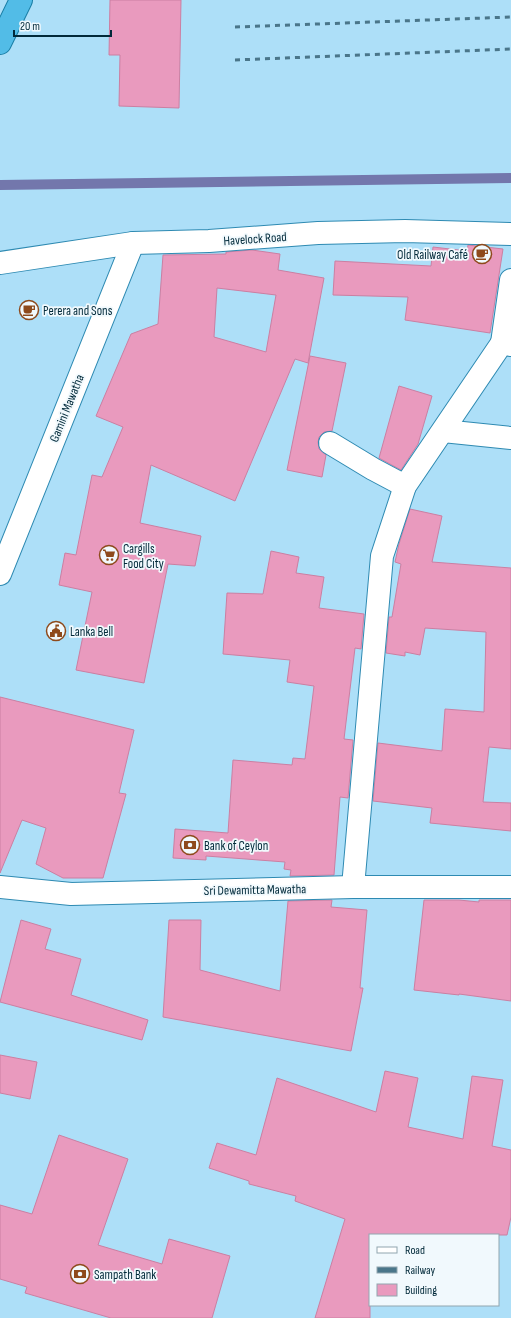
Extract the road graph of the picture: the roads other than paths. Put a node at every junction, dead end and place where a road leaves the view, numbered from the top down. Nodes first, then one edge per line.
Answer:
1 (21, 0) edge
2 (0, 43) edge
3 (511, 234) edge
4 (132, 243) junction
5 (0, 263) edge
6 (511, 280) edge
7 (507, 344) edge
8 (443, 431) junction
9 (511, 438) edge
10 (330, 443) dead end
11 (405, 486) junction
12 (0, 574) edge
13 (0, 887) edge
14 (353, 887) junction
15 (511, 887) edge

1 - 2 highway
3 - 4 street, Havelock Road
4 - 5 street, Havelock Road
4 - 12 street, Gamini Mawatha
6 - 7 street
7 - 8 street
8 - 9 street
8 - 11 street
10 - 11 street
11 - 14 street
13 - 14 street, Sri Dewamitta Mawatha
14 - 15 street, Sri Dewamitta Mawatha

